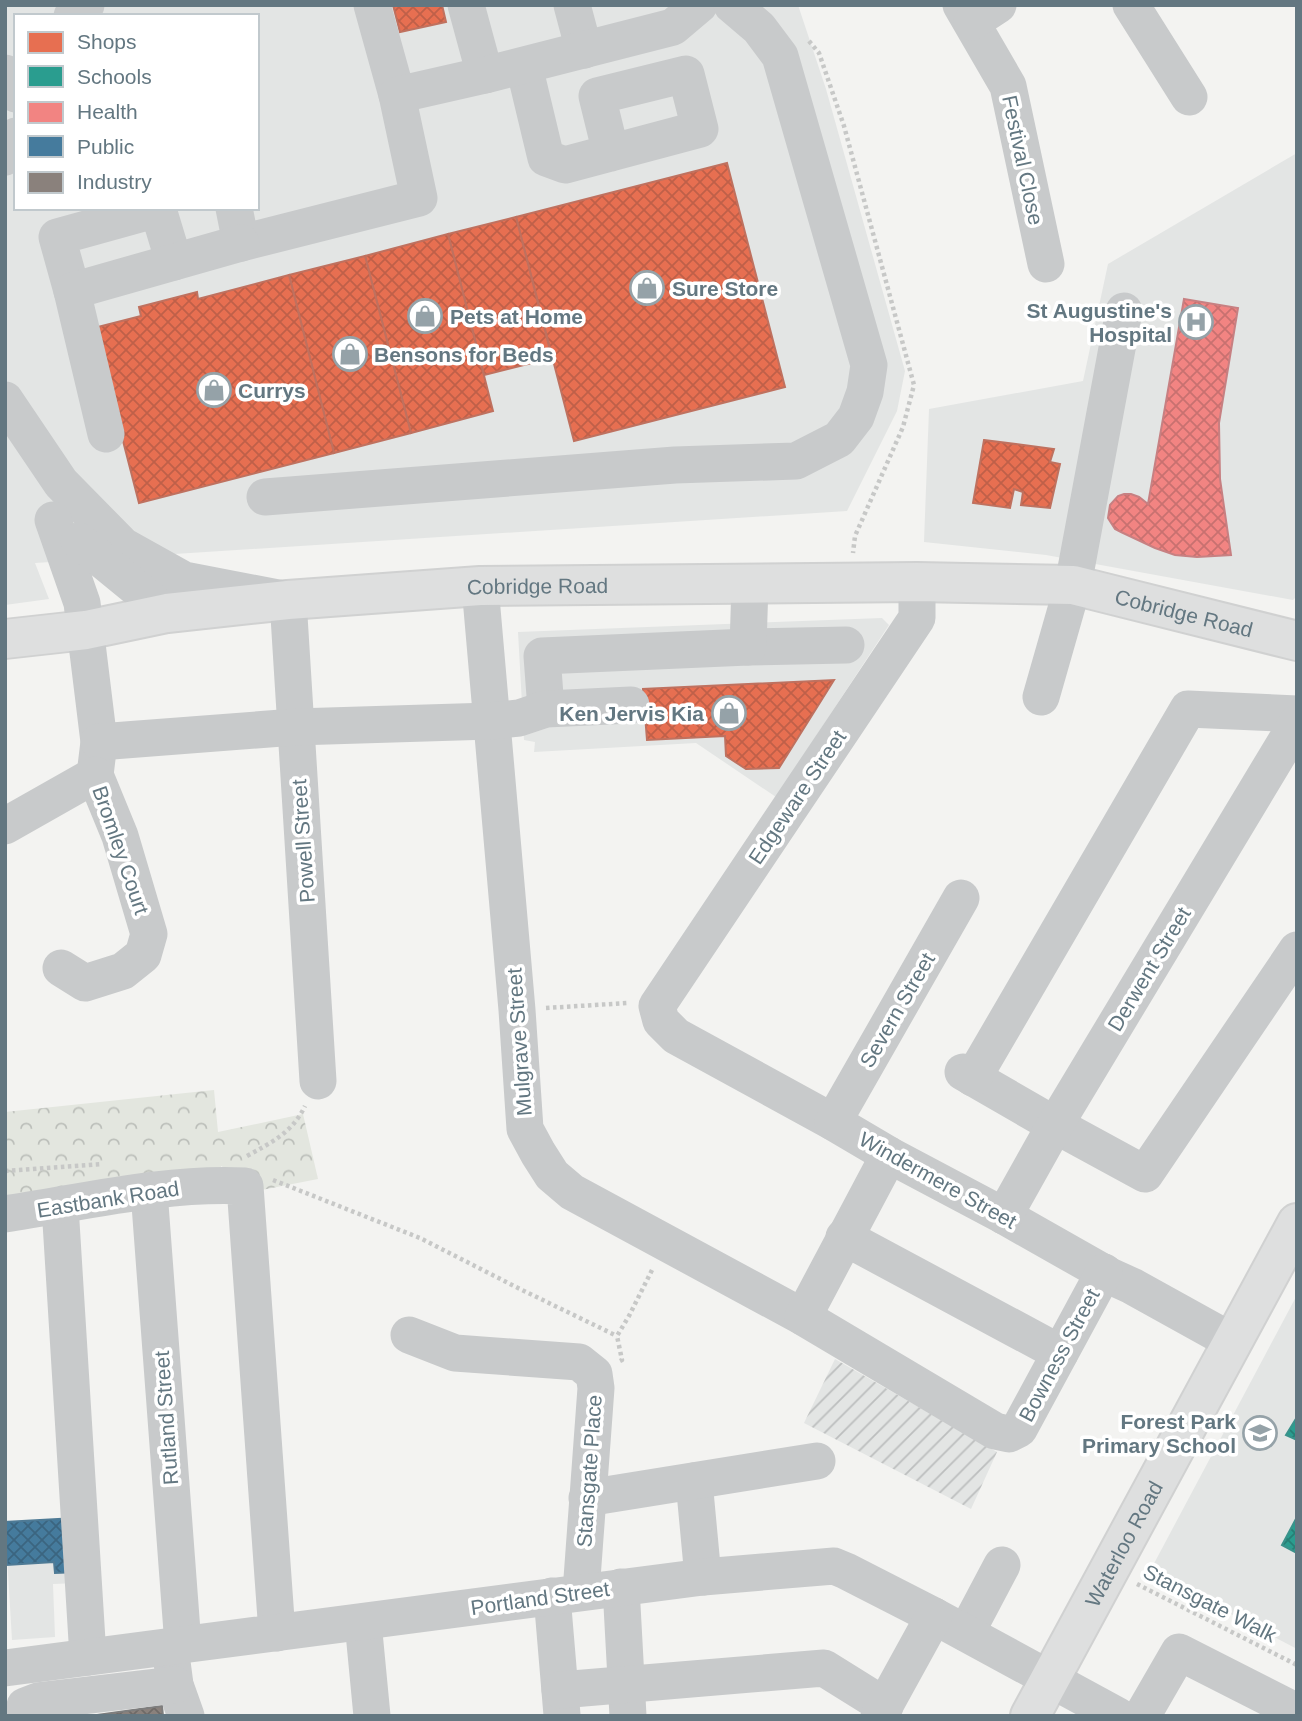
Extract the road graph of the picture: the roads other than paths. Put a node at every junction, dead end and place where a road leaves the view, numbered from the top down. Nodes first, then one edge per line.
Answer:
1 (372, 5) edge
2 (385, 5) edge
3 (466, 5) edge
4 (572, 5) edge
5 (699, 5) edge
6 (732, 5) edge
7 (1131, 5) edge
8 (977, 11) edge
9 (384, 47) junction
10 (584, 50) junction
11 (524, 65) junction
12 (485, 75) junction
13 (397, 95) junction
14 (1188, 98) dead end
15 (611, 153) dead end
16 (154, 210) edge
17 (158, 210) edge
18 (237, 226) edge
19 (174, 262) junction
20 (1046, 265) dead end
21 (72, 291) junction
22 (1124, 311) dead end
23 (5, 401) edge
24 (106, 434) dead end
25 (265, 497) dead end
26 (53, 520) junction
27 (916, 582) junction
28 (750, 584) junction
29 (1073, 584) junction
30 (480, 586) junction
31 (288, 600) junction
32 (167, 613) junction
33 (86, 630) junction
34 (5, 639) edge
35 (1297, 641) edge
36 (846, 645) dead end
37 (748, 648) junction
38 (1041, 698) dead end
39 (631, 705) dead end
40 (546, 709) junction
41 (1297, 714) edge
42 (491, 721) junction
43 (1297, 723) edge
44 (295, 727) junction
45 (97, 759) junction
46 (5, 826) edge
47 (961, 898) dead end
48 (1297, 950) edge
49 (61, 968) dead end
50 (657, 1006) joint
51 (318, 1081) road end
52 (833, 1122) junction
53 (1055, 1125) junction
54 (889, 1155) junction
55 (149, 1191) junction
56 (60, 1206) junction
57 (5, 1214) edge
58 (1004, 1216) junction
59 (1297, 1223) edge
60 (845, 1237) junction
61 (1121, 1272) junction
62 (803, 1317) junction
63 (409, 1335) dead end
64 (1233, 1342) junction
65 (1060, 1353) junction
66 (1009, 1434) joint
67 (817, 1461) dead end
68 (694, 1481) junction
69 (587, 1499) junction
70 (1002, 1564) dead end
71 (703, 1577) junction
72 (621, 1587) junction
73 (566, 1594) junction
74 (934, 1616) junction
75 (363, 1622) junction
76 (277, 1633) junction
77 (966, 1633) junction
78 (177, 1646) junction
79 (88, 1657) junction
80 (5, 1668) edge
81 (1049, 1679) junction
82 (180, 1700) edge
83 (627, 1700) edge
84 (561, 1703) edge
85 (882, 1711) edge
86 (1297, 1712) edge
87 (23, 1716) edge
88 (372, 1716) edge
89 (1030, 1716) edge
90 (1118, 1716) edge
91 (1142, 1716) edge

1 - 9 street
2 - 9 street
3 - 12 street
4 - 10 street
5 - 10 street
6 - 25 street
7 - 14 street
8 - 20 street, Festival Close
9 - 13 street
10 - 11 street
11 - 12 street
11 - 15 street
12 - 13 street
13 - 18 street
16 - 21 street
17 - 19 street
18 - 19 street
19 - 21 street
21 - 24 street
22 - 29 street
23 - 26 street, Bromley Court
23 - 31 street
26 - 32 street
26 - 33 street, Bromley Court
27 - 28 highway, Cobridge Road
27 - 29 highway, Cobridge Road
27 - 50 street, Edgeware Street
28 - 30 highway, Cobridge Road
28 - 37 street
29 - 35 highway, Cobridge Road
29 - 38 street
30 - 31 highway, Cobridge Road
30 - 42 street, Mulgrave Street
31 - 32 highway, Cobridge Road
31 - 44 street, Powell Street
32 - 33 highway, Cobridge Road
33 - 34 highway, Cobridge Road
33 - 45 street, Bromley Court
36 - 37 street
37 - 40 street
39 - 40 street
40 - 42 street
41 - 53 street
42 - 44 street
42 - 62 street, Mulgrave Street
43 - 53 street, Derwent Street
44 - 45 street
44 - 51 street, Powell Street
45 - 46 street
45 - 49 street, Bromley Court
47 - 52 street, Severn Street
48 - 53 street
50 - 52 street, Windermere Street
52 - 54 street, Windermere Street
53 - 58 street, Derwent Street
54 - 58 street, Windermere Street
54 - 60 street
55 - 56 street, Eastbank Road
55 - 76 street, Eastbank Road
55 - 78 street, Rutland Street
56 - 57 street, Eastbank Road
56 - 79 street
58 - 61 street, Windermere Street
59 - 64 highway, Waterloo Road
60 - 62 street
60 - 65 street
61 - 64 street, Windermere Street
61 - 65 street, Bowness Street
62 - 66 street, Mulgrave Street
63 - 69 street, Stansgate Place
64 - 81 highway, Waterloo Road
65 - 66 street, Bowness Street
67 - 68 street
68 - 69 street
68 - 71 street
69 - 73 street, Stansgate Place
70 - 77 street
71 - 72 street, Portland Street
71 - 74 street, Portland Street
72 - 73 street, Portland Street
72 - 83 street
73 - 75 street, Portland Street
73 - 84 street, Stansgate Place
74 - 77 street, Portland Street
74 - 85 street
75 - 76 street, Portland Street
75 - 88 street
76 - 78 street, Portland Street
77 - 81 street, Portland Street
78 - 79 street, Portland Street
78 - 82 street, Rutland Street
79 - 80 street, Portland Street
81 - 89 highway, Waterloo Road
81 - 90 street, Portland Street
82 - 87 street
83 - 84 street
83 - 85 street
86 - 91 street

